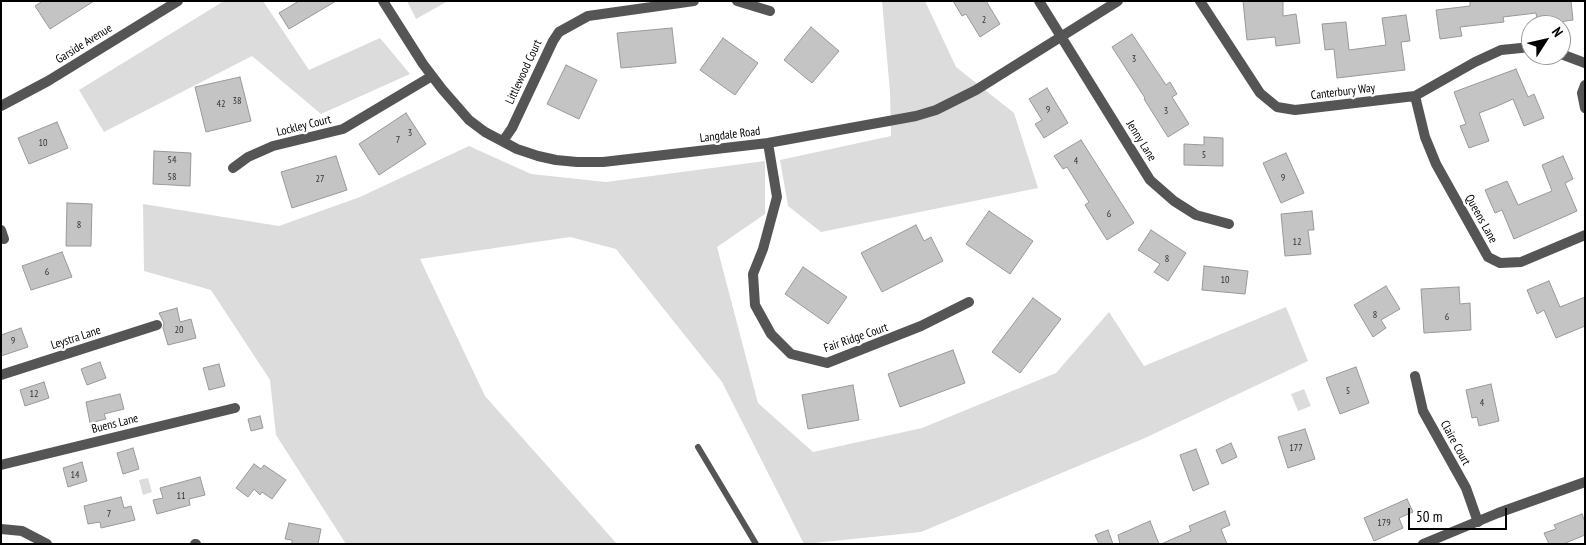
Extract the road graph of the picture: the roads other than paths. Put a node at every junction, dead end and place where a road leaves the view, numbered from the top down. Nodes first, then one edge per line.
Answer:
1 (178, 1) edge
2 (383, 1) edge
3 (694, 1) edge
4 (737, 1) edge
5 (1039, 1) edge
6 (1118, 1) edge
7 (1200, 1) edge
8 (770, 12) dead end
9 (1061, 37) junction
10 (1521, 49) edge
11 (1571, 58) edge
12 (1585, 63) edge
13 (432, 76) junction
14 (1585, 85) edge
15 (1415, 96) junction
16 (1, 106) edge
17 (1585, 108) edge
18 (503, 142) junction
19 (768, 143) junction
20 (233, 168) dead end
21 (1229, 224) dead end
22 (1585, 235) edge
23 (969, 302) dead end
24 (157, 325) dead end
25 (1, 375) edge
26 (1415, 376) dead end
27 (235, 408) dead end
28 (698, 447) dead end
29 (1, 465) edge
30 (1585, 482) edge
31 (1478, 522) junction
32 (1, 529) edge
33 (47, 544) edge
34 (756, 544) edge
35 (1423, 544) edge

1 - 16 street, Garside Avenue
2 - 13 street, Langdale Road
3 - 18 street, Littlewood Court
4 - 8 street
5 - 9 street, Jenny Lane
6 - 9 street, Langdale Road
7 - 15 street, Canterbury Way
9 - 19 street, Langdale Road
9 - 21 street, Jenny Lane
10 - 15 street, Canterbury Way
11 - 12 street
13 - 18 street, Langdale Road
13 - 20 street, Lockley Court
14 - 17 street
15 - 22 street, Queens Lane
18 - 19 street, Langdale Road
19 - 23 street, Fair Ridge Court
24 - 25 street, Leystra Lane
26 - 31 street, Claire Court
27 - 29 street, Buens Lane
28 - 34 lane
30 - 31 street
31 - 35 street
32 - 33 street

